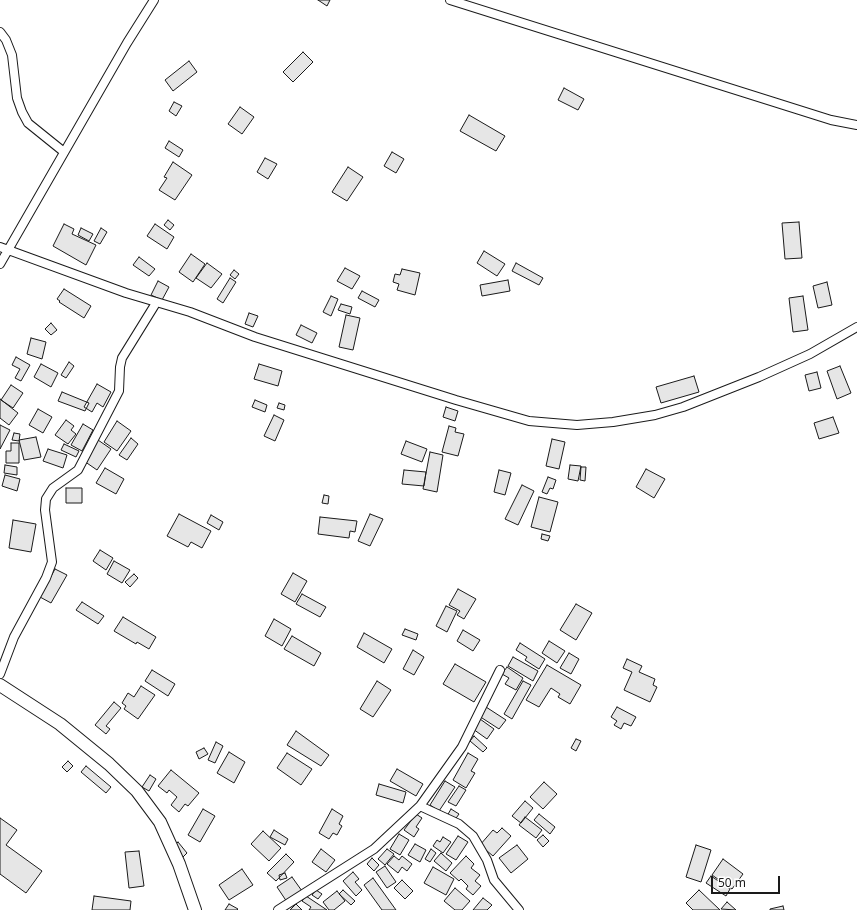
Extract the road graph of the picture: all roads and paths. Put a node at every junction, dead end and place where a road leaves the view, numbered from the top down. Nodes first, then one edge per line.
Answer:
1 (154, 0) edge
2 (450, 0) edge
3 (0, 32) edge
4 (857, 125) edge
5 (64, 152) junction
6 (0, 247) edge
7 (9, 249) junction
8 (0, 264) edge
9 (156, 303) junction
10 (857, 327) edge
11 (500, 670) dead end
12 (0, 674) edge
13 (0, 684) edge
14 (420, 806) junction
15 (195, 910) edge
16 (278, 910) edge
17 (519, 910) edge

1 - 5 street
2 - 4 street
3 - 5 street
5 - 7 street
6 - 7 street
7 - 8 street
7 - 9 street
9 - 10 street
9 - 12 street
11 - 14 street
13 - 15 street
14 - 16 street
14 - 17 street

